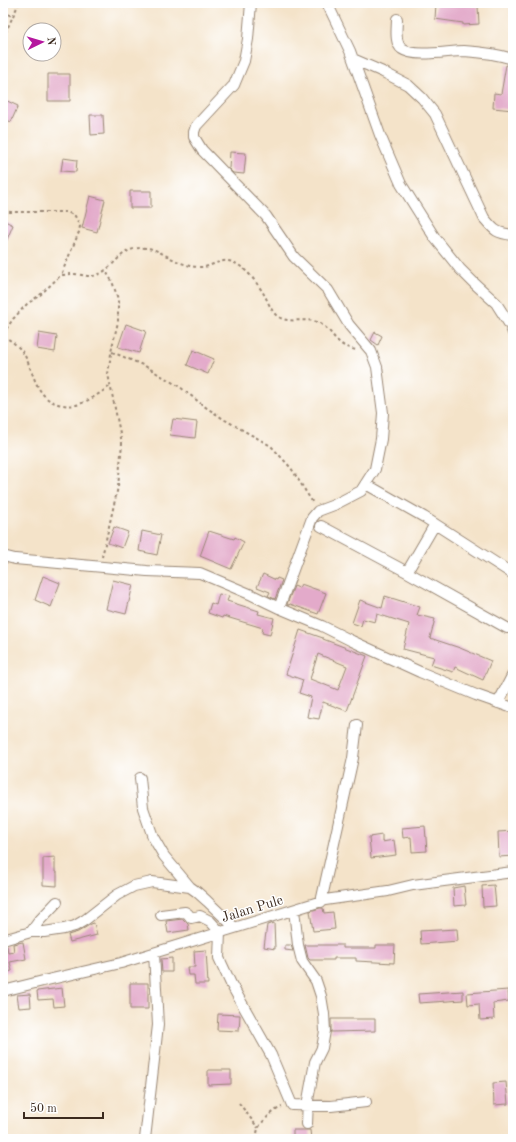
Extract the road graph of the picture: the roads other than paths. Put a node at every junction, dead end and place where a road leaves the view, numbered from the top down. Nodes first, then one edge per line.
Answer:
1 (251, 3) edge
2 (327, 3) edge
3 (397, 20) dead end
4 (353, 59) junction
5 (513, 59) edge
6 (513, 235) edge
7 (513, 333) edge
8 (371, 487) dead end
9 (435, 524) junction
10 (321, 526) dead end
11 (3, 556) edge
12 (407, 572) junction
13 (513, 574) edge
14 (279, 608) junction
15 (507, 628) dead end
16 (513, 674) edge
17 (498, 703) junction
18 (513, 708) edge
19 (357, 725) dead end
20 (140, 778) dead end
21 (513, 872) edge
22 (190, 887) junction
23 (57, 902) dead end
24 (321, 902) junction
25 (294, 910) junction
26 (161, 915) dead end
27 (234, 928) junction
28 (31, 932) junction
29 (220, 932) junction
30 (3, 940) edge
31 (154, 953) junction
32 (3, 991) edge
33 (366, 1102) dead end
34 (308, 1106) junction
35 (307, 1124) dead end
36 (145, 1139) edge

1 - 14 street
2 - 4 street
3 - 5 street
4 - 6 street
4 - 7 street
8 - 9 street
9 - 12 street
9 - 13 street
10 - 12 street
11 - 14 street
12 - 15 street
14 - 17 street
16 - 17 street
17 - 18 street
19 - 24 street
20 - 22 street
21 - 24 street, Jalan Pule
22 - 27 street
22 - 28 street
23 - 28 street
24 - 25 street, Jalan Pule
25 - 27 street, Jalan Pule
25 - 34 street
26 - 29 street
27 - 29 street, Jalan Pule
28 - 30 street
29 - 31 street, Jalan Pule
29 - 34 street
31 - 32 street, Jalan Pule
31 - 36 street
33 - 34 street
34 - 35 street

